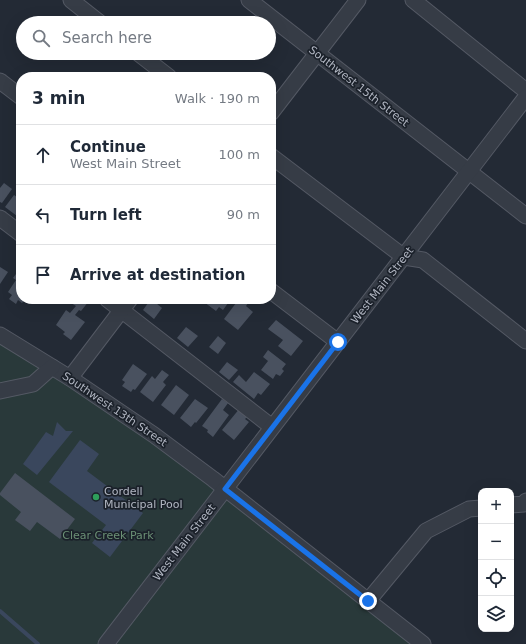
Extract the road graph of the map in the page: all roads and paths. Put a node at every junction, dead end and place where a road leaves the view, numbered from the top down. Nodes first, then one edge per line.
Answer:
1 (70, 0) edge
2 (249, 0) edge
3 (358, 0) edge
4 (413, 0) edge
5 (91, 16) edge
6 (270, 16) edge
7 (276, 21) edge
8 (317, 53) junction
9 (147, 60) edge
10 (163, 72) edge
11 (0, 81) edge
12 (526, 91) edge
13 (16, 93) edge
14 (526, 98) edge
15 (276, 106) edge
16 (276, 160) edge
17 (470, 171) junction
18 (526, 216) edge
19 (0, 218) edge
20 (16, 230) edge
21 (404, 257) junction
22 (276, 295) edge
23 (126, 304) edge
24 (0, 335) edge
25 (526, 341) edge
26 (338, 342) junction
27 (52, 367) junction
28 (70, 378) junction
29 (0, 391) edge
30 (272, 427) junction
31 (225, 489) junction
32 (526, 501) edge
33 (514, 505) edge
34 (478, 508) edge
35 (368, 601) junction
36 (106, 644) edge
37 (423, 644) edge

1 - 5 street
2 - 6 street, Southwest 15th Street
3 - 8 street
4 - 12 street
7 - 8 street, Southwest 15th Street
8 - 15 street
8 - 17 street, Southwest 15th Street
9 - 10 street
11 - 13 street
14 - 17 street, West Main Street
16 - 21 street
17 - 18 street, Southwest 15th Street
17 - 21 street, West Main Street
19 - 20 street
21 - 25 street
21 - 26 street, West Main Street
22 - 26 street
23 - 28 street
23 - 30 street
24 - 27 street, Southwest 13th Street
26 - 30 street, West Main Street
27 - 28 street, Southwest 13th Street
27 - 29 street
28 - 31 street, Southwest 13th Street
30 - 31 street, West Main Street
31 - 35 street, Southwest 13th Street
31 - 36 street, West Main Street
32 - 33 street
34 - 35 street
35 - 37 street, Southwest 13th Street

